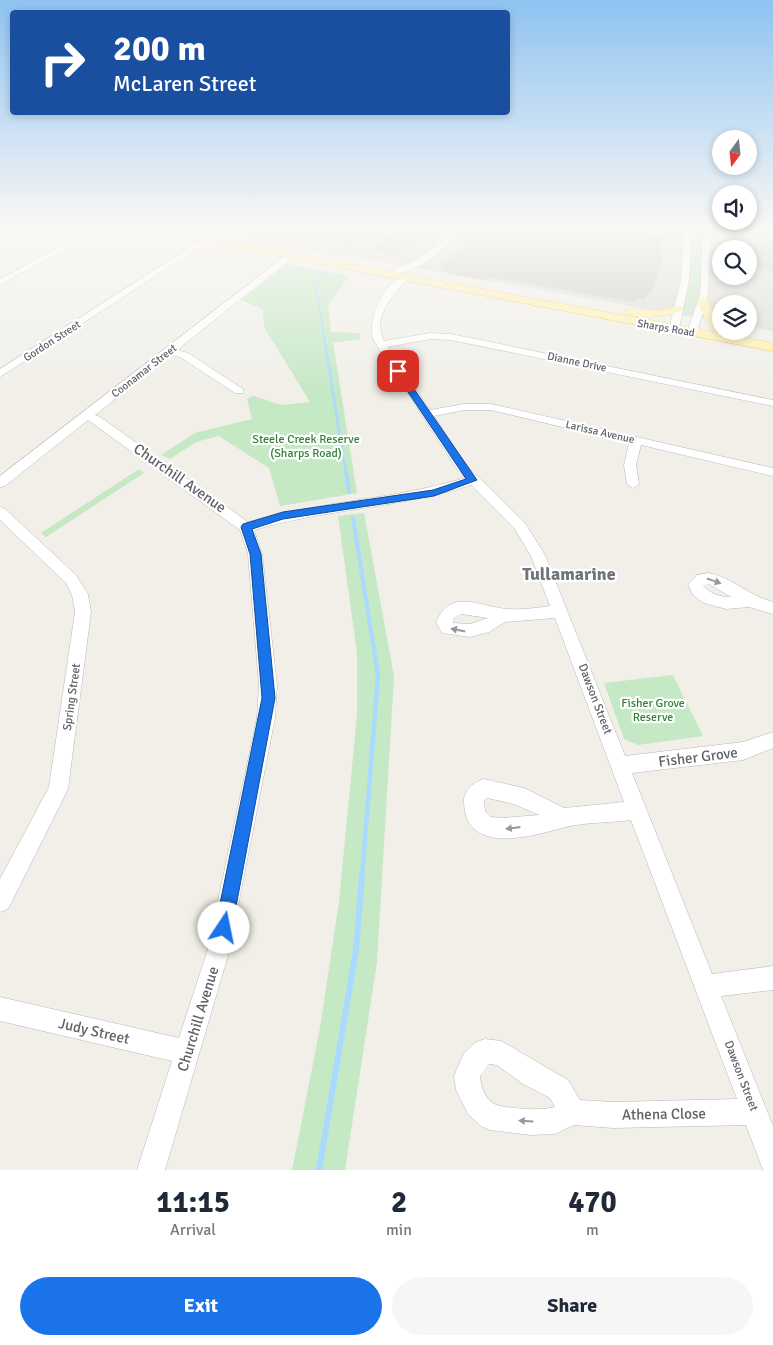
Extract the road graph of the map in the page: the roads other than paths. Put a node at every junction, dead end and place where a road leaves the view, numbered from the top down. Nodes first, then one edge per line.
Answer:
1 (138, 285) edge
2 (254, 285) edge
3 (394, 285) edge
4 (452, 285) edge
5 (470, 285) edge
6 (684, 285) edge
7 (705, 285) edge
8 (703, 301) junction
9 (679, 309) junction
10 (623, 312) junction
11 (712, 319) edge
12 (675, 326) junction
13 (694, 329) junction
14 (712, 329) edge
15 (757, 336) edge
16 (773, 339) edge
17 (381, 345) junction
18 (773, 347) edge
19 (169, 351) junction
20 (0, 374) edge
21 (239, 391) dead end
22 (773, 403) edge
23 (427, 414) junction
24 (86, 416) junction
25 (636, 440) junction
26 (773, 472) edge
27 (472, 480) junction
28 (0, 483) edge
29 (632, 484) dead end
30 (0, 512) edge
31 (246, 527) junction
32 (748, 601) dead end
33 (773, 608) edge
34 (560, 611) junction
35 (502, 615) dead end
36 (773, 740) edge
37 (620, 766) junction
38 (637, 810) junction
39 (561, 818) dead end
40 (0, 902) edge
41 (773, 978) edge
42 (707, 986) junction
43 (0, 1009) edge
44 (188, 1052) junction
45 (573, 1112) dead end
46 (755, 1112) junction
47 (773, 1160) edge
48 (151, 1170) edge

1 - 20 street, Gordon Street
2 - 19 street, Coonamar Street
3 - 17 street, Dawson Street
4 - 12 main road, Sharps Road
5 - 10 main road, Sharps Road
6 - 9 street
7 - 8 street
8 - 11 main road
8 - 13 street
9 - 10 main road
9 - 12 street
10 - 12 main road, Sharps Road
12 - 13 main road, Sharps Road
13 - 14 main road, Sharps Road
13 - 18 main road, Sharps Road
15 - 16 main road
17 - 22 street, Dianne Drive
17 - 23 street, Dawson Street
19 - 21 street
19 - 24 street, Coonamar Street
23 - 25 street, Larissa Avenue
23 - 27 street, Dawson Street
24 - 28 street, Coonamar Street
24 - 31 street, Churchill Avenue
25 - 26 street, Larissa Avenue
25 - 29 street
27 - 31 street
27 - 34 street, Dawson Street
30 - 40 street, Spring Street
31 - 44 street, Churchill Avenue
32 - 33 street
34 - 35 street
34 - 37 street, Dawson Street
36 - 37 street, Fisher Grove
37 - 38 street, Dawson Street
38 - 39 street
38 - 42 street, Dawson Street
41 - 42 street
42 - 46 street, Dawson Street
43 - 44 street, Judy Street
44 - 48 street, Churchill Avenue
45 - 46 street, Athena Close
46 - 47 street, Dawson Street

